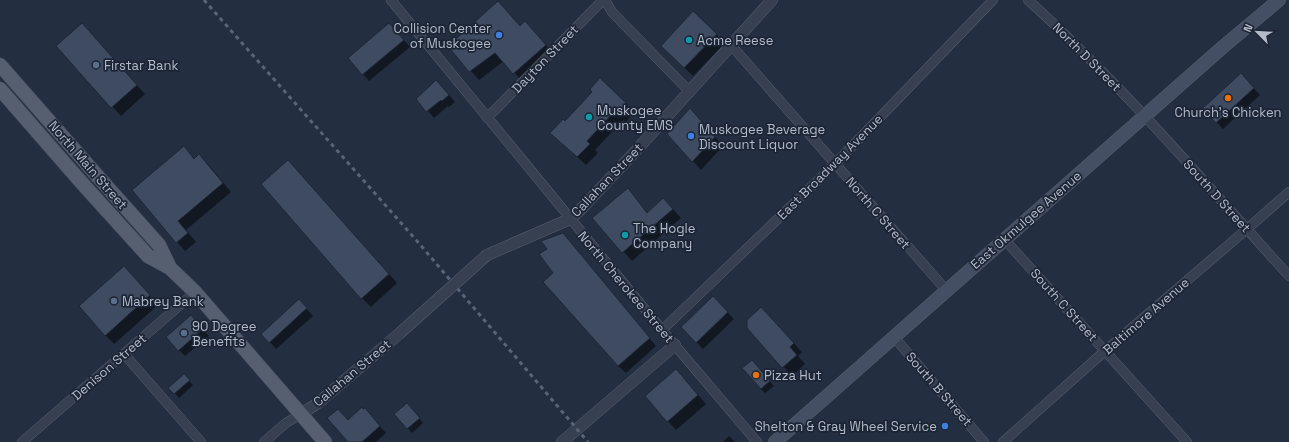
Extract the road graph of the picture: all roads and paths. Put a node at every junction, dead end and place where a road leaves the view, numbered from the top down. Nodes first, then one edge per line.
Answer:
1 (391, 0) edge
2 (604, 0) edge
3 (772, 0) edge
4 (993, 0) edge
5 (1028, 0) edge
6 (1279, 0) edge
7 (731, 45) junction
8 (0, 65) edge
9 (0, 89) edge
10 (689, 91) junction
11 (1145, 115) junction
12 (487, 118) junction
13 (835, 164) junction
14 (1289, 192) edge
15 (570, 219) junction
16 (1247, 229) junction
17 (1005, 240) junction
18 (170, 268) junction
19 (1289, 276) edge
20 (946, 290) junction
21 (195, 292) junction
22 (662, 330) junction
23 (894, 337) junction
24 (675, 345) junction
25 (1106, 350) junction
26 (124, 354) junction
27 (301, 414) junction
28 (22, 442) edge
29 (201, 442) edge
30 (264, 442) edge
31 (325, 442) edge
32 (562, 442) edge
33 (757, 442) edge
34 (775, 442) edge
35 (984, 442) edge
36 (1003, 442) edge
37 (1187, 442) edge

1 - 12 street, North Cherokee Street
2 - 10 street
2 - 12 street, Dayton Street
3 - 7 street, Callahan Street
4 - 13 street, East Broadway Avenue
5 - 11 street, North D Street
6 - 11 main road, East Okmulgee Avenue
7 - 10 street, Callahan Street
7 - 13 street, North C Street
8 - 18 main road, North Main Street
9 - 18 main road, North Main Street
10 - 15 street, Callahan Street
11 - 16 street, South D Street
11 - 17 main road, East Okmulgee Avenue
12 - 15 street, North Cherokee Street
13 - 20 street, North C Street
13 - 22 street, East Broadway Avenue
14 - 16 street, Baltimore Avenue
15 - 22 street, North Cherokee Street
15 - 27 street, Callahan Street, bridge
16 - 19 street, South D Street
16 - 25 street, Baltimore Avenue
17 - 20 main road, East Okmulgee Avenue
17 - 25 street, South C Street
18 - 21 main road, North Main Street
20 - 23 main road, East Okmulgee Avenue
21 - 26 street, Denison Street
21 - 27 main road, North Main Street
22 - 24 street, North Cherokee Street
23 - 34 main road, East Okmulgee Avenue
23 - 35 street, South B Street
24 - 32 street
24 - 33 street, North Cherokee Street
25 - 36 street, Baltimore Avenue
25 - 37 street, South C Street
26 - 28 street, Denison Street
26 - 29 street
27 - 30 street
27 - 31 main road, North Main Street

